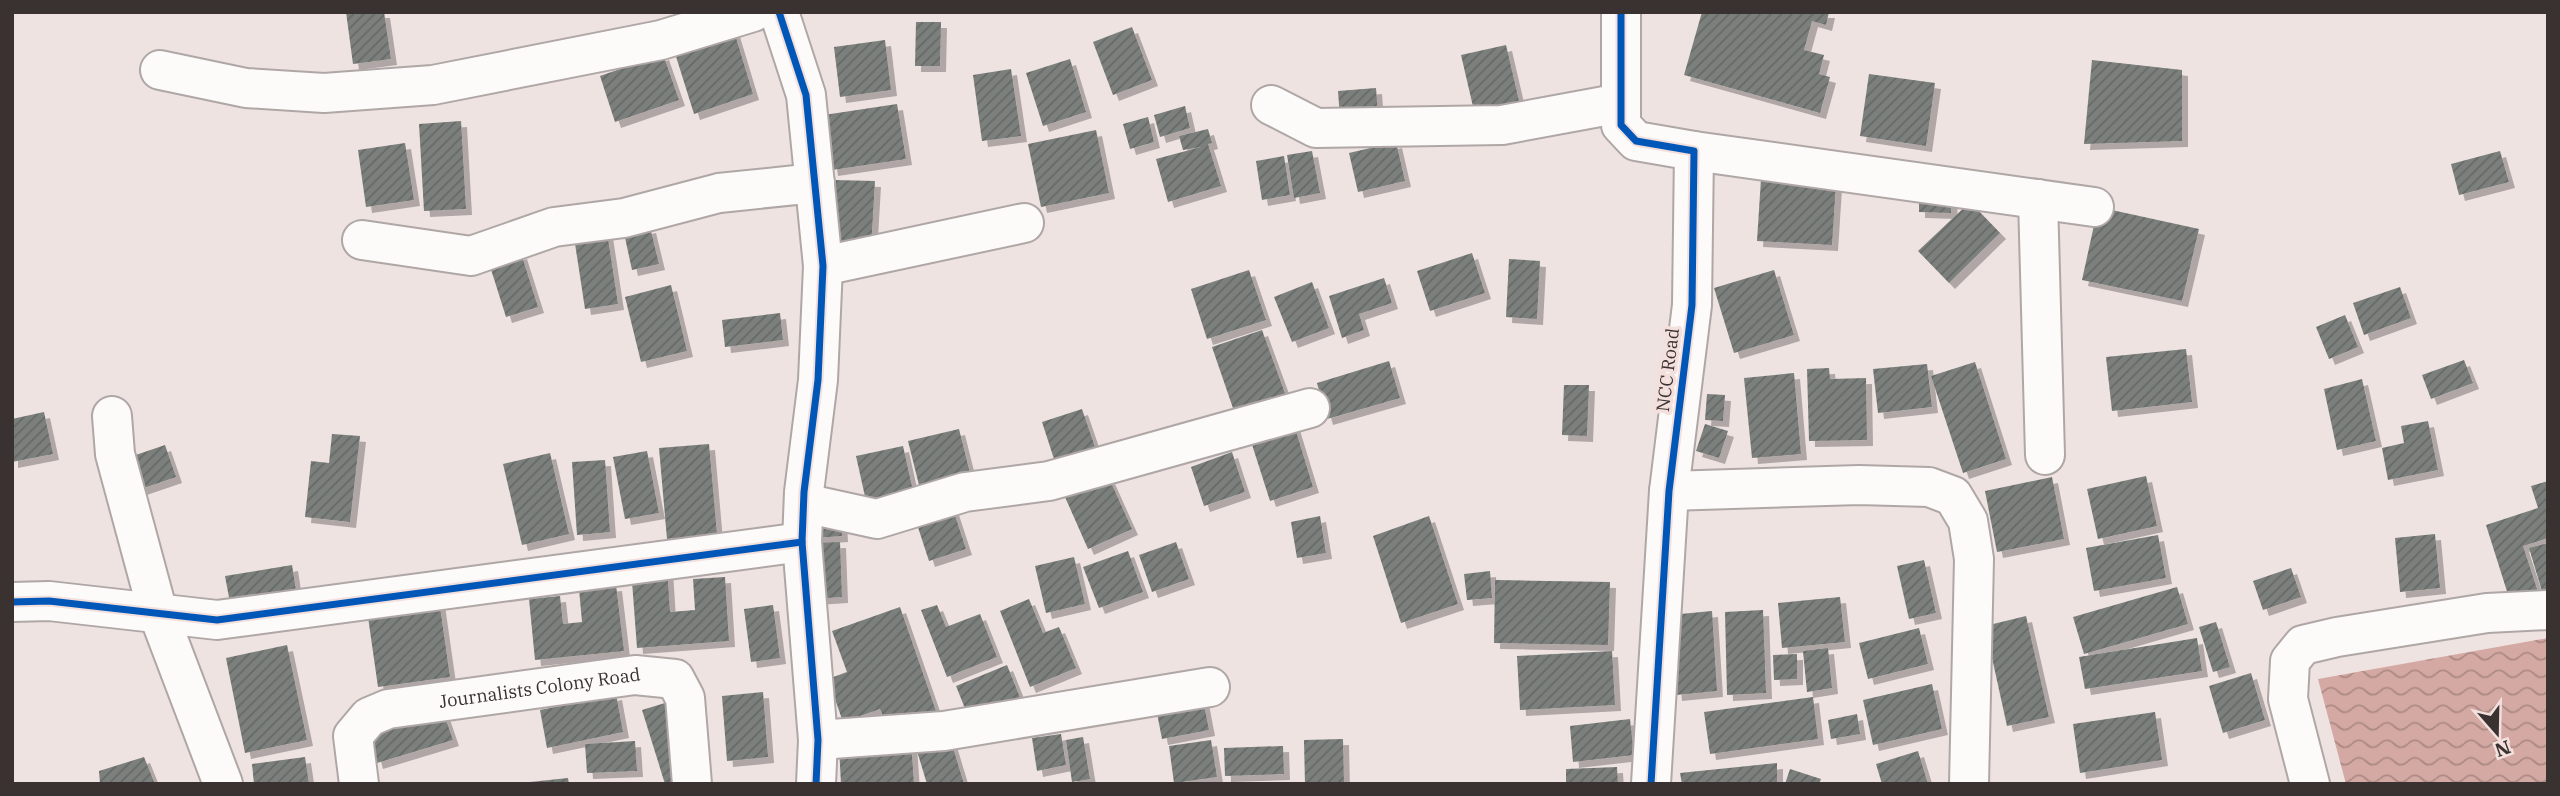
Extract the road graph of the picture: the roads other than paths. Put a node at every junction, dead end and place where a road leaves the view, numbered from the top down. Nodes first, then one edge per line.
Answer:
1 (753, 12) edge
2 (779, 12) edge
3 (1621, 12) edge
4 (160, 70) dead end
5 (1621, 103) junction
6 (1271, 104) dead end
7 (1693, 151) junction
8 (815, 183) junction
9 (2038, 199) junction
10 (2094, 207) dead end
11 (1024, 222) dead end
12 (362, 240) dead end
13 (823, 266) junction
14 (1310, 408) dead end
15 (112, 416) dead end
16 (2045, 455) dead end
17 (1669, 491) junction
18 (804, 503) junction
19 (802, 542) junction
20 (12, 602) edge
21 (2548, 610) edge
22 (158, 613) junction
23 (1210, 687) dead end
24 (818, 740) junction
25 (223, 784) edge
26 (359, 784) edge
27 (692, 784) edge
28 (816, 784) edge
29 (1651, 784) edge
30 (1969, 784) edge
31 (2310, 784) edge

1 - 4 street
2 - 8 street
3 - 5 street
5 - 6 street
5 - 7 street
7 - 9 street
7 - 17 street, NCC Road
8 - 12 street
8 - 13 street
9 - 10 street
9 - 16 street
11 - 13 street
13 - 18 street
14 - 18 street
15 - 22 street
17 - 29 street, NCC Road
17 - 30 street
18 - 19 street
19 - 22 street
19 - 24 street
20 - 22 street
21 - 31 street
22 - 25 street
23 - 24 street
24 - 28 street
26 - 27 street, Journalists Colony Road

